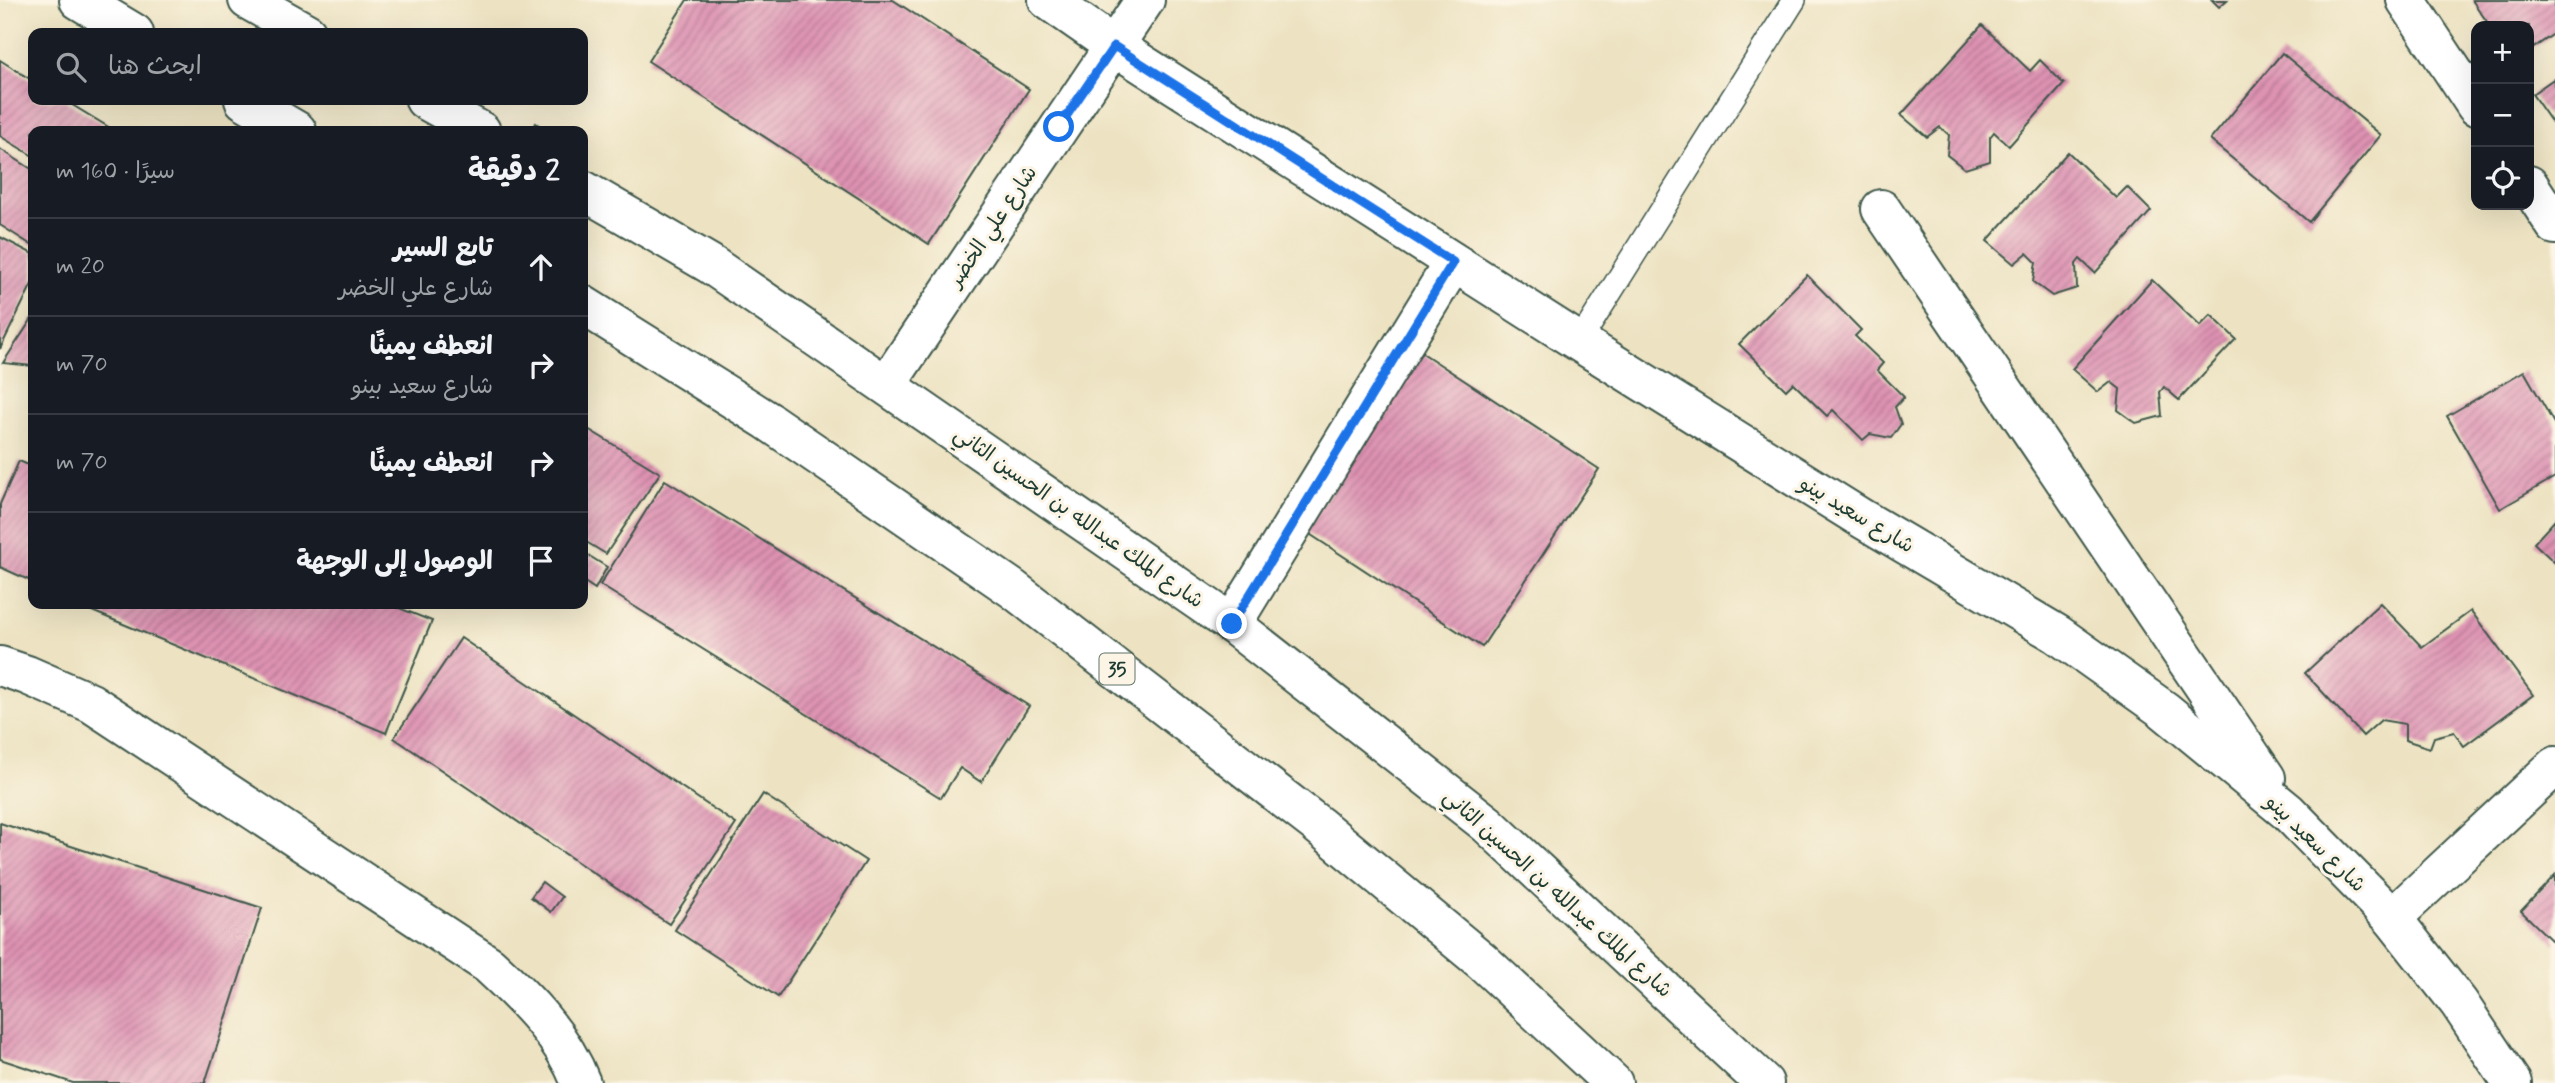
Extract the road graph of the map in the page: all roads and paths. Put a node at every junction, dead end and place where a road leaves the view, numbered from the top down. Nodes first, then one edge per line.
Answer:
1 (79, 0) edge
2 (248, 0) edge
3 (1048, 0) edge
4 (1144, 0) edge
5 (1794, 0) edge
6 (2406, 0) edge
7 (126, 28) edge
8 (298, 28) edge
9 (1114, 46) junction
10 (2471, 98) edge
11 (253, 105) edge
12 (434, 105) edge
13 (288, 126) edge
14 (472, 126) edge
15 (588, 193) edge
16 (2534, 194) edge
17 (1881, 209) dead end
18 (2555, 225) edge
19 (1453, 262) junction
20 (588, 308) edge
21 (1579, 342) junction
22 (887, 384) junction
23 (1232, 624) junction
24 (0, 666) edge
25 (2555, 766) edge
26 (2288, 812) junction
27 (2392, 918) junction
28 (581, 1083) edge
29 (1613, 1083) edge
30 (1764, 1083) edge
31 (2512, 1083) edge

1 - 7 main road
2 - 8 main road
3 - 9 main road, شارع سعيد بينو
4 - 9 main road, شارع علي الخضر
5 - 21 lane
6 - 10 main road
9 - 19 main road, شارع سعيد بينو
9 - 22 main road, شارع علي الخضر
11 - 13 main road
12 - 14 main road
15 - 22 main road, شارع الملك عبدالله بن الحسين الثاني
16 - 18 main road
17 - 26 main road
19 - 21 main road, شارع سعيد بينو
19 - 23 main road
20 - 29 main road, 35
21 - 26 main road, شارع سعيد بينو
22 - 23 main road, شارع الملك عبدالله بن الحسين الثاني
23 - 30 main road, شارع الملك عبدالله بن الحسين الثاني
24 - 28 main road
25 - 27 main road
26 - 27 main road, شارع سعيد بينو
27 - 31 main road, شارع سعيد بينو

